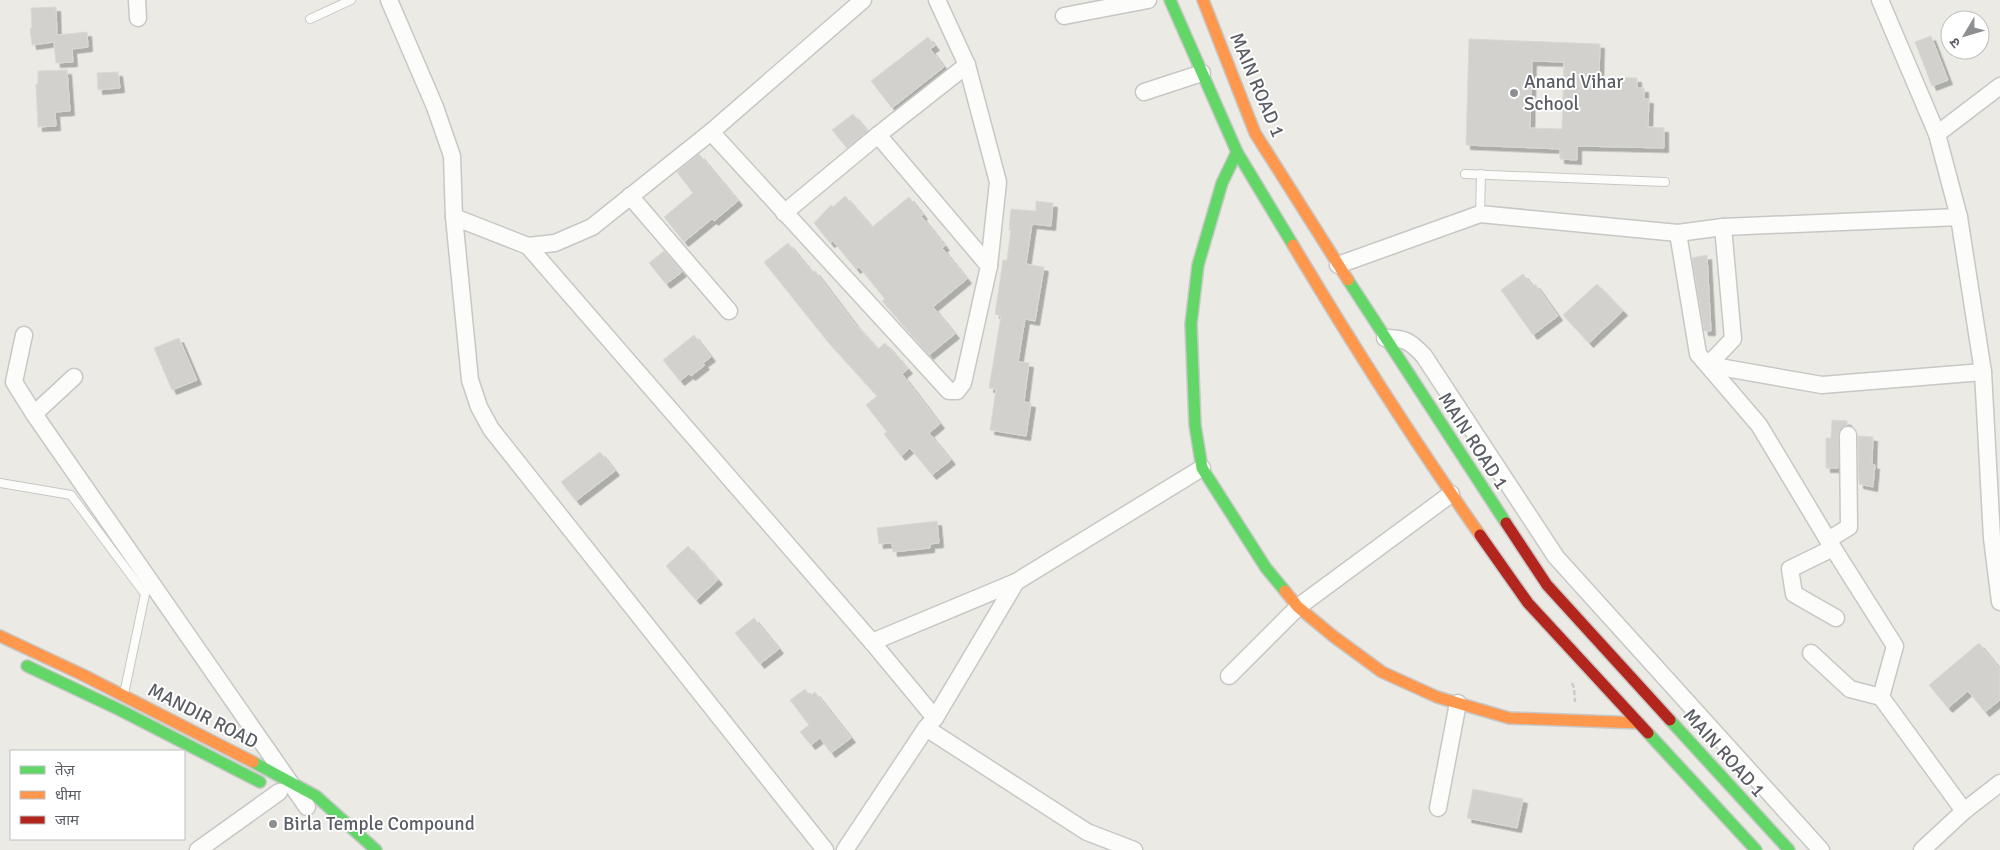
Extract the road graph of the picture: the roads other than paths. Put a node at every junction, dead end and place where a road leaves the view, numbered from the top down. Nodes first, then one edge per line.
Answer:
1 (137, 0) edge
2 (351, 0) edge
3 (389, 0) edge
4 (864, 0) edge
5 (937, 0) edge
6 (1148, 0) edge
7 (1170, 0) edge
8 (1202, 0) edge
9 (1880, 0) edge
10 (1064, 16) dead end
11 (138, 18) dead end
12 (310, 19) dead end
13 (967, 65) junction
14 (1202, 73) junction
15 (2000, 86) edge
16 (1144, 92) dead end
17 (711, 132) junction
18 (1937, 134) junction
19 (878, 135) junction
20 (1237, 152) junction
21 (1464, 174) dead end
22 (1481, 174) junction
23 (1665, 182) dead end
24 (630, 196) junction
25 (784, 213) junction
26 (1480, 214) junction
27 (1959, 216) junction
28 (454, 217) junction
29 (1723, 227) junction
30 (1678, 232) junction
31 (528, 246) junction
32 (1338, 265) junction
33 (989, 266) junction
34 (729, 311) dead end
35 (24, 334) dead end
36 (1385, 338) junction
37 (1708, 364) junction
38 (1983, 372) junction
39 (74, 377) dead end
40 (34, 414) junction
41 (1848, 435) dead end
42 (1202, 468) junction
43 (0, 483) edge
44 (1451, 494) junction
45 (1831, 544) junction
46 (1016, 582) junction
47 (2000, 602) edge
48 (1298, 607) junction
49 (1836, 618) dead end
50 (0, 636) edge
51 (872, 642) junction
52 (1811, 653) dead end
53 (17, 661) dead end
54 (1229, 676) dead end
55 (123, 695) junction
56 (1881, 697) junction
57 (1458, 703) junction
58 (120, 710) junction
59 (930, 723) junction
60 (1639, 723) junction
61 (2000, 784) edge
62 (285, 787) junction
63 (1438, 808) dead end
64 (310, 810) dead end
65 (1964, 811) junction
66 (198, 850) edge
67 (376, 850) edge
68 (825, 850) edge
69 (845, 850) edge
70 (1134, 850) edge
71 (1756, 850) edge
72 (1789, 850) edge
73 (1821, 850) edge
74 (1922, 850) edge

1 - 11 street
2 - 12 lane
3 - 28 street
4 - 17 street
5 - 13 street
6 - 10 street
7 - 14 main road
8 - 32 main road, MAIN ROAD 1
9 - 18 street
13 - 19 street
13 - 33 street
14 - 16 street
14 - 20 main road
15 - 18 street
17 - 24 street
17 - 25 street
18 - 27 street
19 - 25 street
19 - 33 street
20 - 42 main road
20 - 44 main road
21 - 22 lane
22 - 23 lane
22 - 26 lane
24 - 31 street
24 - 34 street
25 - 33 street
26 - 30 street
26 - 32 street
27 - 29 street
27 - 38 street
28 - 31 street
28 - 68 street
29 - 30 street
29 - 37 street
30 - 37 street
31 - 51 street
32 - 36 main road, MAIN ROAD 1
35 - 40 street
36 - 72 main road, MAIN ROAD 1
36 - 73 street
37 - 38 street
37 - 45 street
38 - 47 street
39 - 40 street
40 - 62 street
41 - 45 street
42 - 46 street
42 - 48 main road
43 - 55 lane
44 - 48 street
44 - 60 main road
45 - 49 street
45 - 56 street
46 - 51 street
46 - 59 street
48 - 54 street
48 - 57 main road
50 - 55 main road, MANDIR ROAD
51 - 59 street
52 - 56 street
53 - 58 main road, MANDIR ROAD
55 - 58 lane
55 - 62 main road, MANDIR ROAD
56 - 65 street
57 - 60 main road
57 - 63 street
58 - 62 main road, MANDIR ROAD
59 - 69 street
59 - 70 street
60 - 71 main road
61 - 65 street
62 - 64 street
62 - 66 street
62 - 67 main road, MANDIR ROAD
65 - 74 street

